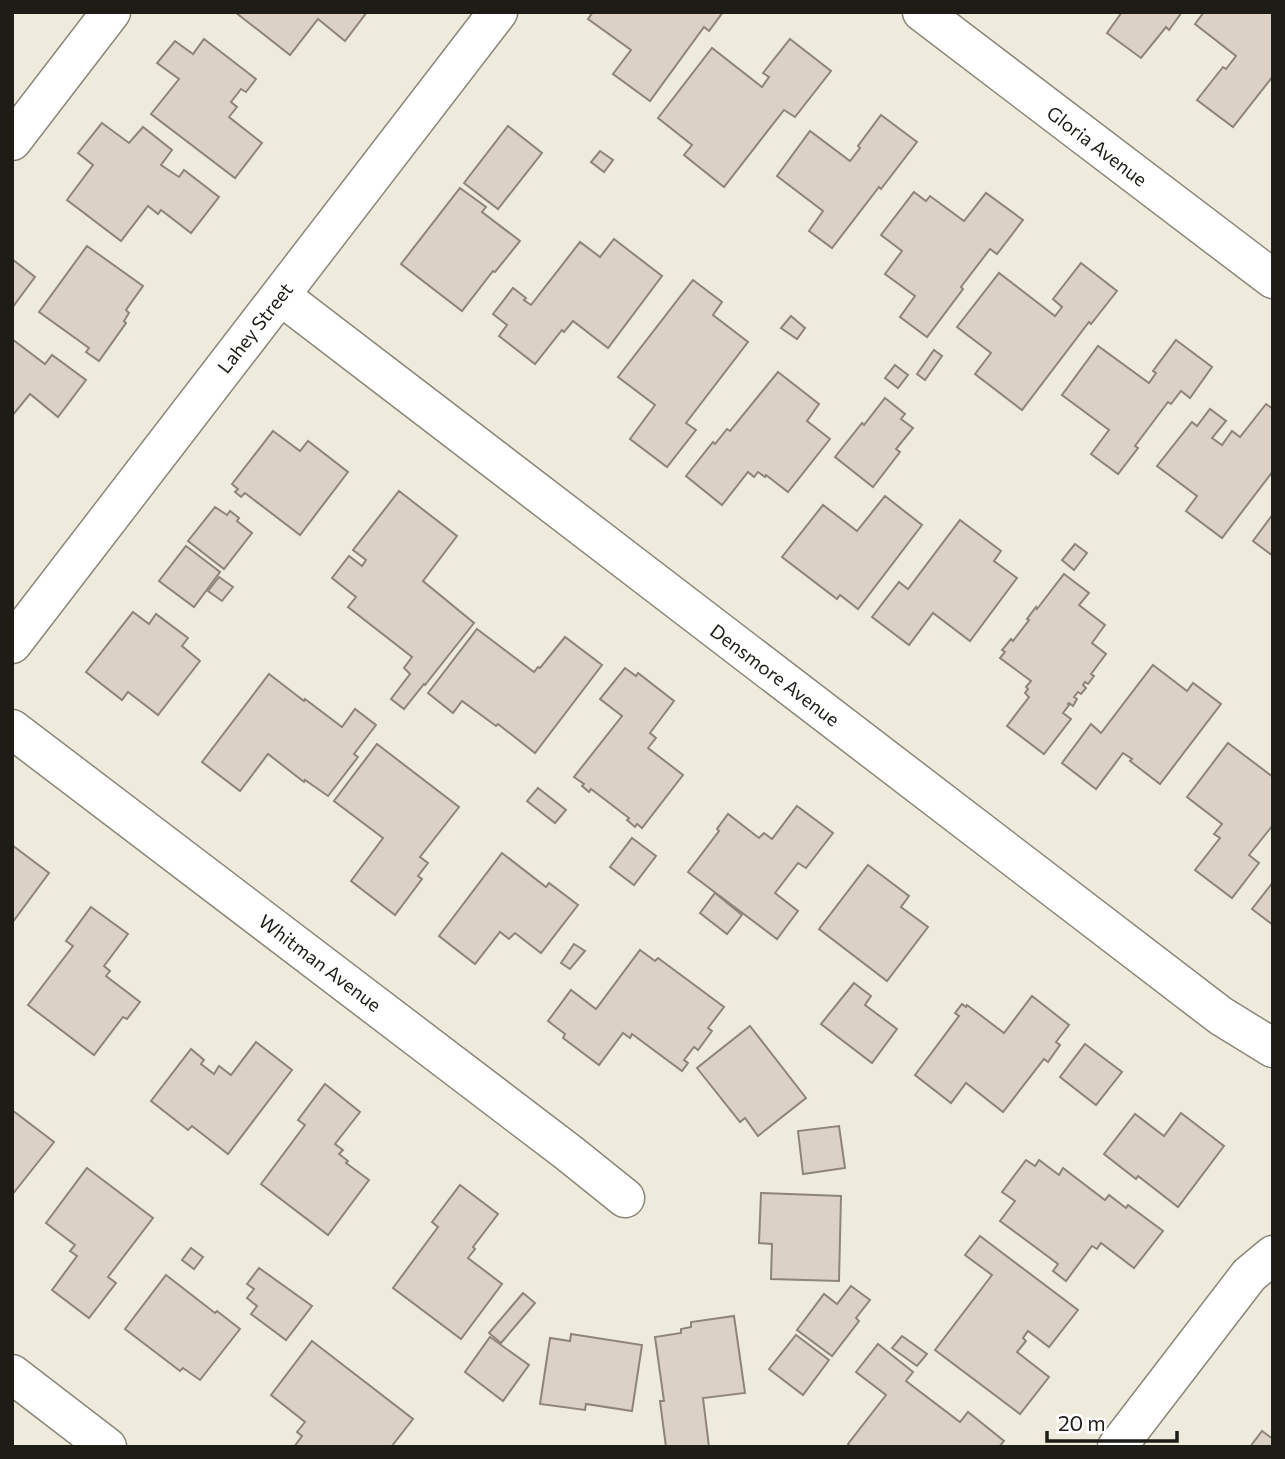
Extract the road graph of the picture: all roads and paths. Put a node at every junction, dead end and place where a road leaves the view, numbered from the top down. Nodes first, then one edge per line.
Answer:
1 (111, 12) edge
2 (498, 12) edge
3 (922, 12) edge
4 (12, 141) edge
5 (1273, 279) edge
6 (281, 296) junction
7 (12, 644) edge
8 (12, 729) edge
9 (1273, 1048) edge
10 (625, 1198) dead end
11 (1273, 1255) edge
12 (12, 1374) edge
13 (107, 1447) edge
14 (1117, 1447) edge

1 - 4 street
2 - 6 street, Lahey Street
3 - 5 street, Gloria Avenue
6 - 7 street, Lahey Street
6 - 9 street, Densmore Avenue
8 - 10 street, Whitman Avenue
11 - 14 street
12 - 13 street

